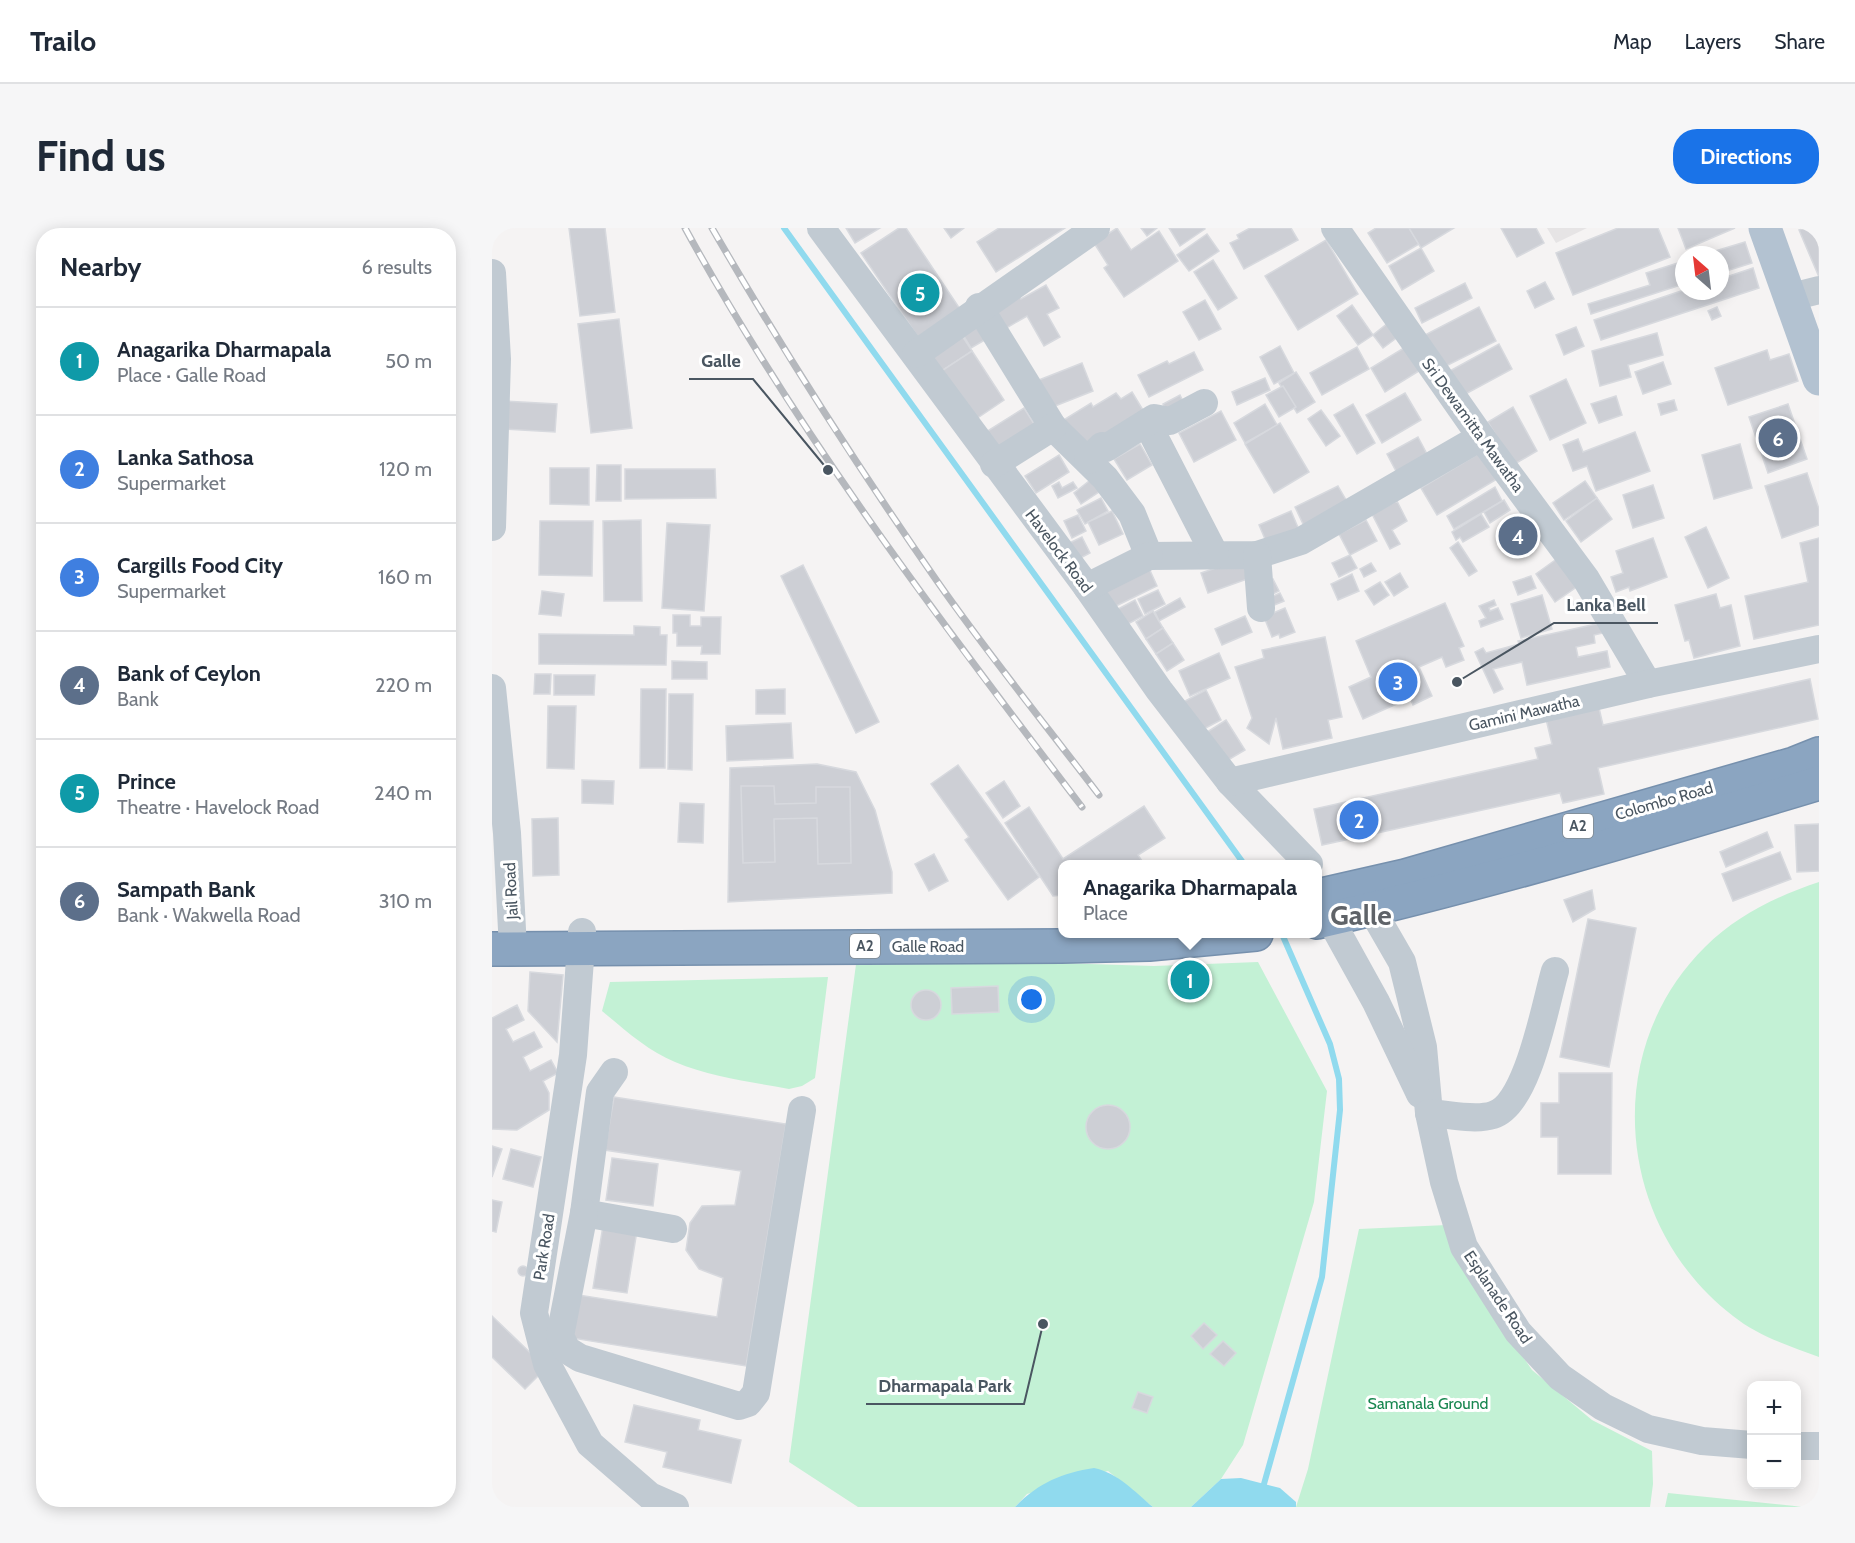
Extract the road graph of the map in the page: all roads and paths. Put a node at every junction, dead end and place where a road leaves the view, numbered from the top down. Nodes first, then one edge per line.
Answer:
1 (821, 228) edge
2 (1096, 228) edge
3 (1335, 228) edge
4 (1765, 228) edge
5 (492, 273) edge
6 (1805, 294) edge
7 (980, 307) junction
8 (916, 354) junction
9 (1819, 379) edge
10 (1204, 403) dead end
11 (1147, 423) junction
12 (1053, 427) junction
13 (1481, 437) junction
14 (1088, 460) junction
15 (994, 464) junction
16 (492, 527) edge
17 (1215, 555) junction
18 (1257, 555) junction
19 (1149, 556) junction
20 (1087, 587) junction
21 (1262, 608) dead end
22 (1819, 649) edge
23 (1648, 684) junction
24 (492, 688) edge
25 (1819, 754) edge
26 (1230, 782) junction
27 (1819, 783) edge
28 (492, 796) edge
29 (500, 825) edge
30 (1305, 860) edge
31 (1326, 903) edge
32 (1372, 910) junction
33 (1058, 928) edge
34 (1214, 938) edge
35 (502, 941) edge
36 (582, 941) junction
37 (1555, 971) dead end
38 (614, 1072) dead end
39 (802, 1110) dead end
40 (1428, 1113) junction
41 (584, 1213) junction
42 (673, 1229) dead end
43 (1747, 1445) edge
44 (1801, 1446) edge
45 (1819, 1446) edge
46 (675, 1507) edge

1 - 8 street, Havelock Road
2 - 7 street
3 - 13 street, Sri Dewamitta Mawatha
4 - 6 main road
5 - 16 street
6 - 9 main road
7 - 8 street
7 - 12 street
8 - 15 street, Havelock Road
10 - 11 street
11 - 14 street
11 - 17 street
12 - 14 street
12 - 15 street
13 - 18 street
13 - 23 street, Sri Dewamitta Mawatha
14 - 19 street
15 - 20 street, Havelock Road
17 - 18 street
17 - 19 street
18 - 21 street
19 - 20 street
20 - 26 street, Havelock Road
22 - 23 street, Gamini Mawatha
23 - 26 street, Gamini Mawatha
24 - 29 street, Jail Road
25 - 31 highway, Colombo Road / A2
26 - 30 street, Havelock Road
27 - 32 highway, Colombo Road / A2
28 - 29 street
29 - 35 street, Jail Road
31 - 32 highway, Colombo Road / A2
31 - 40 street, Esplanade Road
32 - 40 street, Esplanade Road
33 - 36 highway, Galle Road / A2
34 - 36 highway, Galle Road / A2
35 - 36 highway, Galle Road / A2
36 - 46 street, Park Road
37 - 40 street
38 - 41 street
39 - 41 street
40 - 43 street, Esplanade Road
41 - 42 street
44 - 45 street

